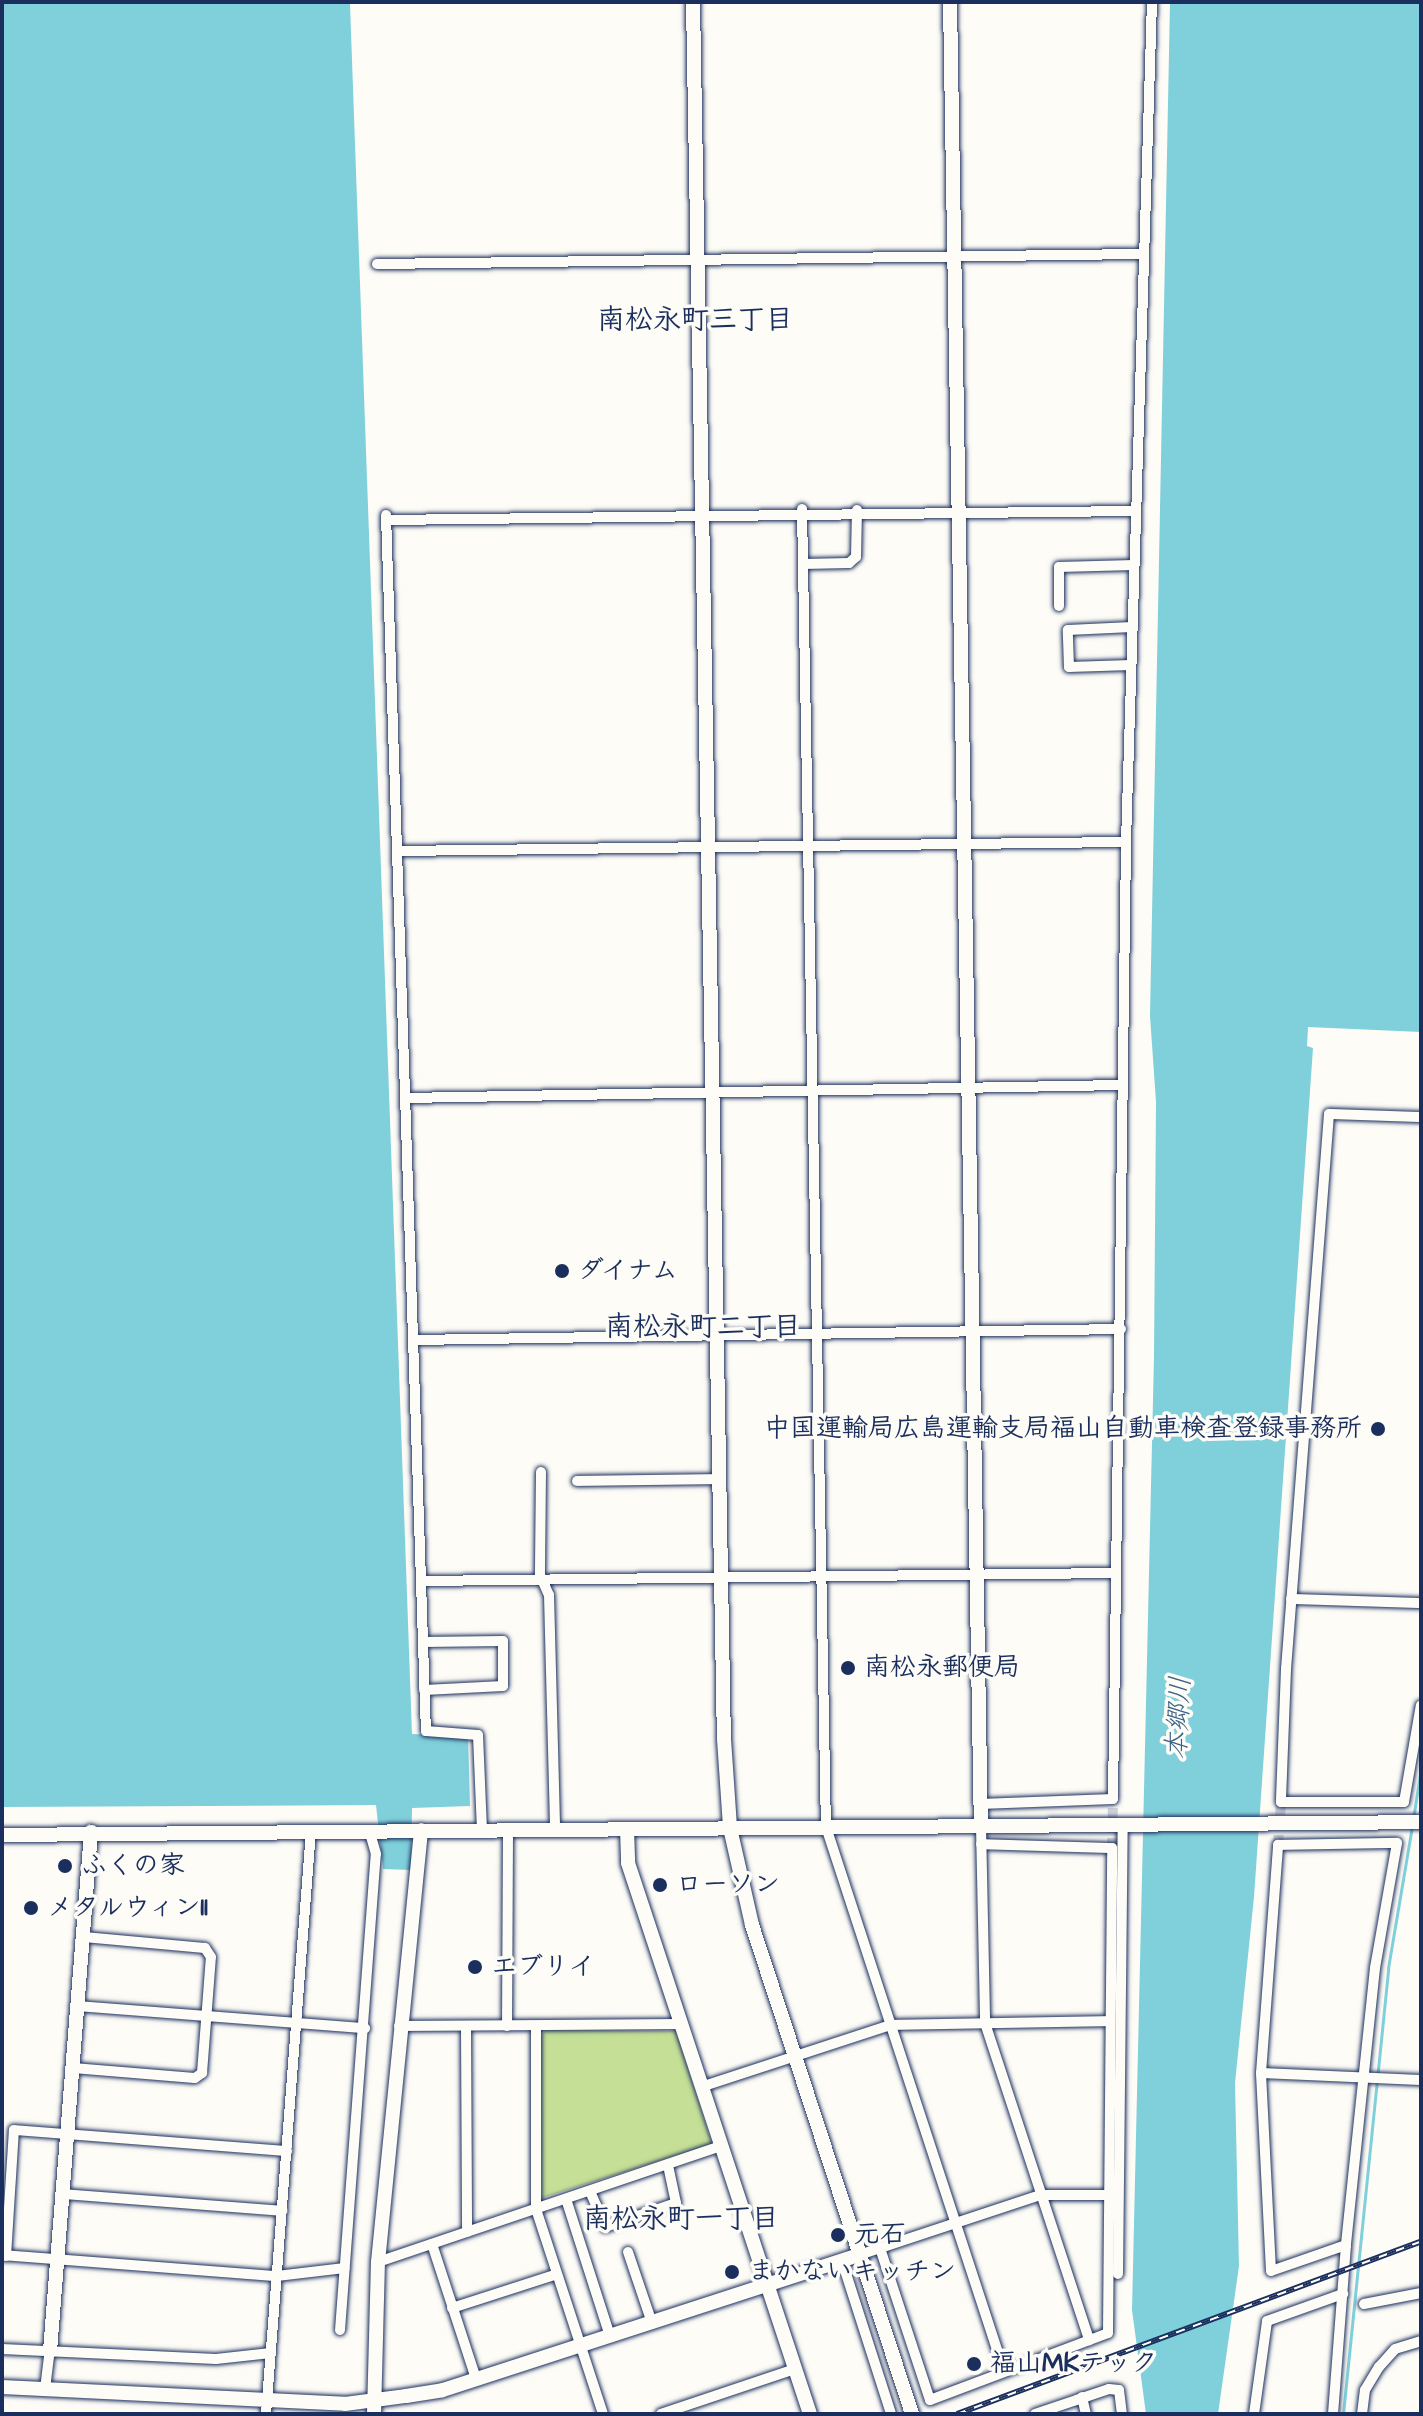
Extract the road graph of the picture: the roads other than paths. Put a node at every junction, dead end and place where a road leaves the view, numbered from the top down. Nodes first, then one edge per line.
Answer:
1 (693, 2) edge
2 (950, 2) edge
3 (1152, 2) edge
4 (955, 252) junction
5 (1141, 254) junction
6 (698, 258) junction
7 (377, 264) dead end
8 (857, 511) junction
9 (1135, 511) junction
10 (802, 512) junction
11 (957, 514) junction
12 (702, 518) junction
13 (803, 564) junction
14 (1134, 565) junction
15 (1059, 606) dead end
16 (1132, 627) junction
17 (1131, 665) junction
18 (965, 842) junction
19 (1126, 842) junction
20 (808, 845) junction
21 (708, 847) junction
22 (397, 851) junction
23 (1123, 1085) junction
24 (969, 1089) junction
25 (813, 1092) junction
26 (713, 1093) junction
27 (405, 1098) junction
28 (1421, 1117) edge
29 (1121, 1329) junction
30 (973, 1331) junction
31 (817, 1334) junction
32 (718, 1335) junction
33 (413, 1340) junction
34 (541, 1472) dead end
35 (719, 1479) junction
36 (577, 1481) dead end
37 (1116, 1573) junction
38 (977, 1576) junction
39 (822, 1577) junction
40 (721, 1579) junction
41 (421, 1581) junction
42 (545, 1583) junction
43 (1291, 1599) junction
44 (1421, 1603) edge
45 (423, 1642) junction
46 (424, 1690) junction
47 (1421, 1705) edge
48 (980, 1804) junction
49 (1421, 1822) edge
50 (1125, 1825) junction
51 (981, 1826) junction
52 (826, 1827) junction
53 (730, 1828) junction
54 (627, 1829) junction
55 (373, 1830) junction
56 (417, 1830) junction
57 (482, 1830) junction
58 (508, 1830) junction
59 (555, 1830) junction
60 (311, 1831) junction
61 (91, 1832) junction
62 (2, 1835) edge
63 (981, 1844) junction
64 (83, 1937) junction
65 (77, 2006) junction
66 (207, 2015) junction
67 (1110, 2021) junction
68 (296, 2022) junction
69 (985, 2023) junction
70 (679, 2024) junction
71 (891, 2025) junction
72 (399, 2026) junction
73 (466, 2026) junction
74 (507, 2026) junction
75 (536, 2026) junction
76 (365, 2028) junction
77 (795, 2057) junction
78 (73, 2068) junction
79 (1261, 2073) junction
80 (1364, 2078) junction
81 (1421, 2080) edge
82 (701, 2087) junction
83 (67, 2134) junction
84 (721, 2146) junction
85 (287, 2151) junction
86 (668, 2165) junction
87 (590, 2191) junction
88 (63, 2194) junction
89 (1040, 2195) junction
90 (1109, 2195) junction
91 (566, 2199) junction
92 (536, 2209) junction
93 (282, 2211) junction
94 (957, 2223) junction
95 (467, 2232) junction
96 (432, 2244) junction
97 (1346, 2245) junction
98 (880, 2248) junction
99 (628, 2252) dead end
100 (859, 2255) junction
101 (4, 2256) edge
102 (57, 2259) junction
103 (842, 2261) junction
104 (378, 2262) junction
105 (345, 2268) junction
106 (557, 2274) junction
107 (1118, 2274) dead end
108 (277, 2276) junction
109 (766, 2285) junction
110 (1421, 2293) edge
111 (1343, 2294) junction
112 (1364, 2304) dead end
113 (452, 2308) junction
114 (652, 2323) junction
115 (340, 2330) dead end
116 (610, 2336) junction
117 (1089, 2340) junction
118 (1421, 2341) edge
119 (581, 2346) junction
120 (2, 2349) edge
121 (50, 2351) junction
122 (271, 2353) junction
123 (795, 2369) junction
124 (1004, 2371) junction
125 (476, 2379) junction
126 (2, 2387) edge
127 (45, 2389) junction
128 (1082, 2397) junction
129 (698, 2401) junction
130 (266, 2407) edge
131 (374, 2407) edge
132 (346, 2409) edge
133 (603, 2414) edge
134 (661, 2414) edge
135 (702, 2414) edge
136 (810, 2414) edge
137 (891, 2414) edge
138 (912, 2414) edge
139 (1035, 2414) edge
140 (1086, 2414) edge
141 (1122, 2414) edge
142 (1254, 2414) edge
143 (1333, 2414) edge
144 (1362, 2414) edge

1 - 6 street
2 - 4 street
3 - 5 street
4 - 5 street
4 - 6 street
4 - 11 street
5 - 9 street
6 - 7 street
6 - 12 street
8 - 10 street
8 - 11 street
8 - 13 street
9 - 11 street
9 - 14 street
10 - 12 street
10 - 13 street
11 - 18 street
12 - 21 street
12 - 22 street
13 - 20 street
14 - 15 street
14 - 16 street
16 - 17 street
16 - 17 street
17 - 19 street
18 - 19 street
18 - 20 street
18 - 24 street
19 - 23 street
20 - 21 street
20 - 25 street
21 - 22 street
21 - 26 street
22 - 27 street
23 - 24 street
23 - 29 street
24 - 25 street
24 - 30 street
25 - 26 street
25 - 31 street
26 - 27 street
26 - 32 street
27 - 33 street
28 - 43 street
29 - 30 street
29 - 37 street
30 - 31 street
30 - 38 street
31 - 32 street
31 - 39 street
32 - 33 street
32 - 35 street
33 - 41 street
34 - 42 street
35 - 36 street
35 - 40 street
37 - 38 street
37 - 48 street
38 - 39 street
38 - 48 street
39 - 40 street
39 - 52 street
40 - 42 street
40 - 53 street
41 - 42 street
41 - 45 street
42 - 59 street
43 - 44 street
43 - 47 street
45 - 46 street
45 - 46 street
46 - 57 street
48 - 51 street
49 - 50 street
50 - 51 street
50 - 107 street
51 - 52 street
51 - 63 street
52 - 53 street
52 - 71 street
53 - 54 street
53 - 77 street
54 - 59 street
54 - 70 street
55 - 56 street
55 - 60 street
55 - 76 street
56 - 57 street
56 - 72 street
57 - 58 street
58 - 59 street
58 - 74 street
60 - 61 street
60 - 68 street
61 - 62 street
61 - 64 street
63 - 67 street
63 - 69 street
64 - 65 street
64 - 66 street
65 - 66 street
65 - 78 street
66 - 68 street
66 - 78 street
67 - 69 street
67 - 90 street
68 - 76 street
68 - 85 street
69 - 71 street
69 - 89 street
70 - 75 street
70 - 82 street
71 - 77 street
71 - 94 street
72 - 73 street
72 - 104 street
73 - 74 street
73 - 95 street
74 - 75 street
75 - 92 street
76 - 105 street
77 - 82 street
77 - 100 street
78 - 83 street
79 - 80 street
79 - 80 street
79 - 97 street
80 - 81 street
80 - 97 street
82 - 84 street
83 - 85 street
83 - 88 street
83 - 101 street
84 - 86 street
84 - 109 street
85 - 93 street
86 - 87 street
86 - 87 street
87 - 91 street
88 - 93 street
88 - 102 street
89 - 90 street
89 - 94 street
89 - 117 street
90 - 117 street
91 - 92 street
91 - 116 street
92 - 95 street
92 - 106 street
93 - 108 street
94 - 98 street
94 - 124 street
95 - 96 street
96 - 104 street
96 - 113 street
97 - 111 street
98 - 100 street
98 - 124 street
99 - 114 street
100 - 103 street
100 - 138 street
101 - 102 street
102 - 108 street
102 - 121 street
103 - 109 street
103 - 137 street
104 - 131 street
105 - 108 street
105 - 115 street
106 - 113 street
106 - 119 street
108 - 122 street
109 - 114 street
109 - 123 street
110 - 112 street
111 - 142 street
111 - 143 street
113 - 125 street
114 - 116 street
116 - 119 street
117 - 124 street
118 - 144 street
119 - 125 street
119 - 133 street
120 - 121 street
121 - 122 street
121 - 127 street
122 - 130 street
123 - 129 street
123 - 136 street
125 - 131 street
126 - 127 street
127 - 130 street
128 - 139 street
128 - 140 street
128 - 141 street
129 - 134 street
129 - 135 street
130 - 132 street
131 - 132 street

